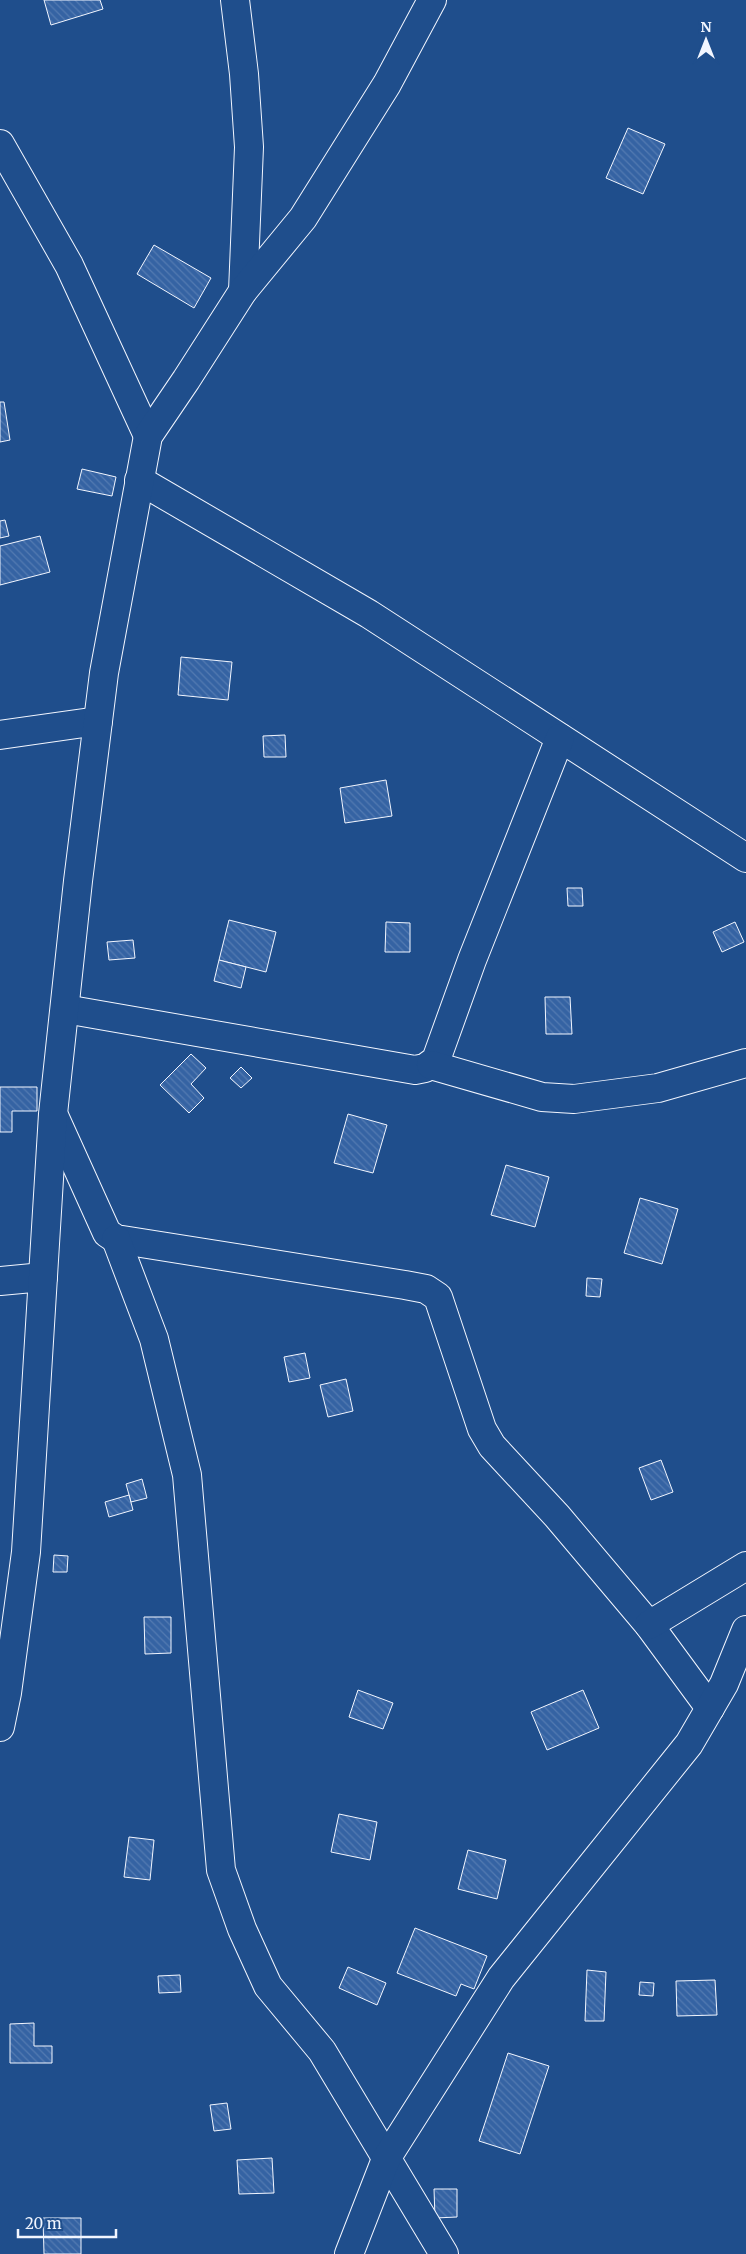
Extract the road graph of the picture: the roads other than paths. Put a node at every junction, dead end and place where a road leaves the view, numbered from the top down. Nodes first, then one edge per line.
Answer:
1 (235, 0) edge
2 (432, 0) edge
3 (0, 144) edge
4 (242, 291) junction
5 (148, 436) junction
6 (139, 480) junction
7 (98, 721) junction
8 (0, 735) edge
9 (560, 738) junction
10 (746, 858) edge
11 (65, 1009) junction
12 (746, 1063) edge
13 (431, 1065) junction
14 (53, 1114) junction
15 (116, 1239) junction
16 (43, 1277) junction
17 (0, 1281) edge
18 (746, 1566) edge
19 (649, 1625) junction
20 (746, 1630) edge
21 (710, 1708) junction
22 (0, 1727) edge
23 (386, 2159) junction
24 (349, 2254) edge
25 (444, 2254) edge

1 - 4 street
2 - 4 street
3 - 5 street
4 - 5 street
5 - 6 street
6 - 7 street
6 - 9 street
7 - 8 street
7 - 11 street
9 - 10 street
9 - 13 street
11 - 13 street
11 - 14 street
12 - 13 street
14 - 15 street
14 - 16 street
15 - 19 street
15 - 23 street
16 - 17 street
16 - 22 street
18 - 19 street
19 - 21 street
20 - 21 street
21 - 23 street
23 - 24 street
23 - 25 street

